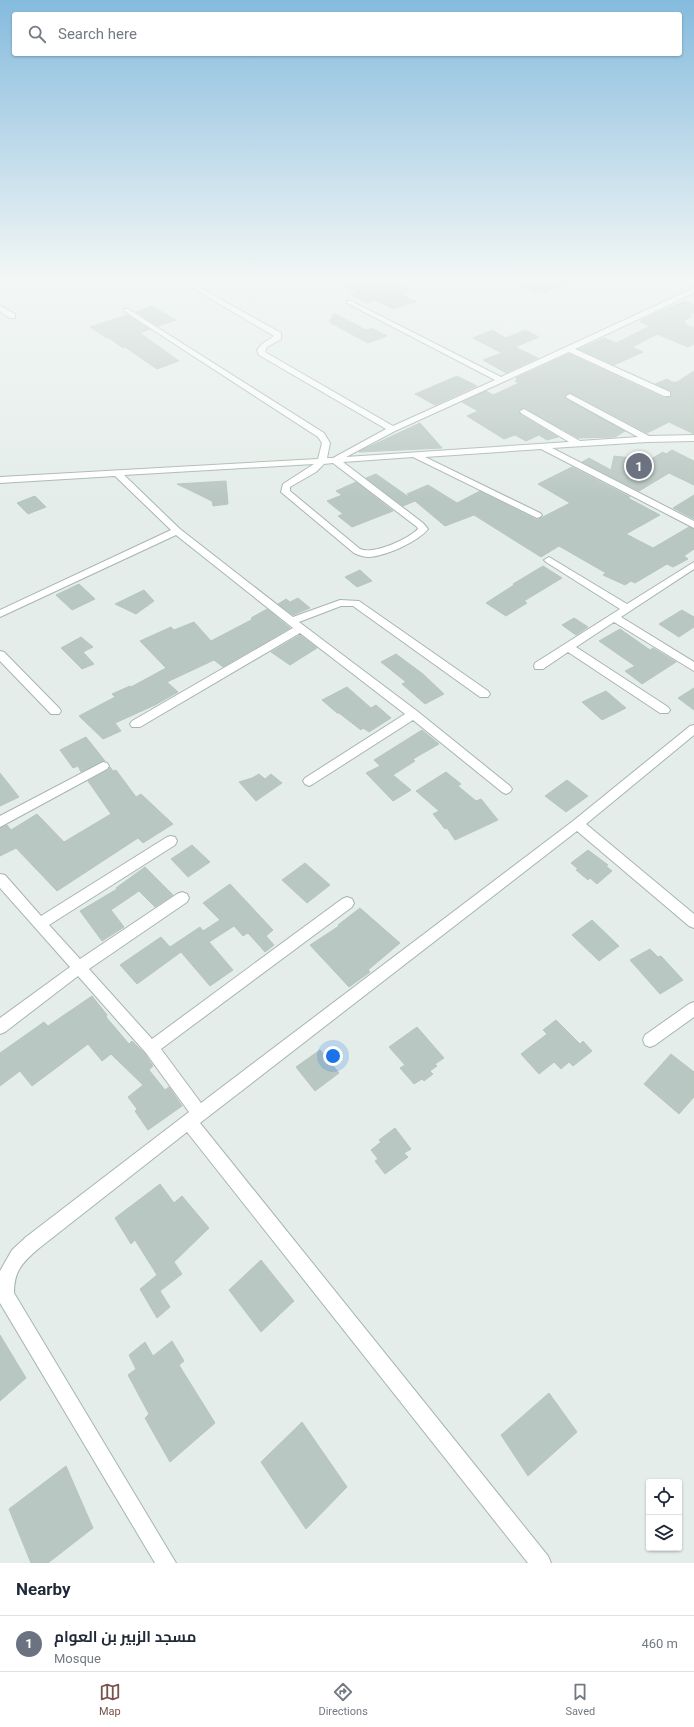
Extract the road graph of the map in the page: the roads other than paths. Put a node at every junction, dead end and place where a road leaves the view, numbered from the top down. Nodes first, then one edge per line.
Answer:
1 (193, 353) edge
2 (262, 353) edge
3 (448, 353) edge
4 (561, 353) edge
5 (578, 353) edge
6 (500, 380) junction
7 (666, 394) dead end
8 (570, 396) dead end
9 (524, 411) dead end
10 (392, 429) junction
11 (647, 438) junction
12 (694, 438) edge
13 (577, 443) junction
14 (542, 446) junction
15 (414, 455) junction
16 (335, 460) junction
17 (323, 461) junction
18 (117, 473) junction
19 (0, 480) edge
20 (537, 514) dead end
21 (694, 525) edge
22 (177, 531) junction
23 (548, 560) dead end
24 (692, 569) edge
25 (626, 609) junction
26 (0, 614) edge
27 (614, 617) junction
28 (296, 625) junction
29 (568, 647) junction
30 (0, 655) edge
31 (539, 666) dead end
32 (694, 667) edge
33 (484, 694) dead end
34 (664, 710) dead end
35 (55, 711) dead end
36 (413, 714) junction
37 (136, 724) dead end
38 (694, 728) edge
39 (103, 766) dead end
40 (309, 781) dead end
41 (506, 789) dead end
42 (0, 822) edge
43 (578, 824) junction
44 (171, 842) dead end
45 (0, 879) edge
46 (182, 898) dead end
47 (347, 903) dead end
48 (694, 922) edge
49 (41, 923) junction
50 (80, 967) junction
51 (694, 1009) edge
52 (0, 1027) edge
53 (650, 1040) dead end
54 (151, 1048) junction
55 (194, 1118) junction
56 (166, 1563) edge
57 (541, 1563) edge

1 - 17 street
2 - 10 street
3 - 6 street
4 - 6 street
5 - 7 street
6 - 10 street
8 - 11 street
9 - 13 street
10 - 16 street
11 - 12 street
11 - 13 street
13 - 14 street
14 - 15 street
14 - 21 street
15 - 16 street
15 - 20 street
16 - 17 street
16 - 17 street
17 - 18 street
18 - 19 street
18 - 22 street
22 - 26 street
22 - 28 street
23 - 25 street
24 - 25 street
25 - 27 street
27 - 29 street
27 - 32 street
28 - 33 street
28 - 36 street
28 - 37 street
29 - 31 street
29 - 34 street
30 - 35 street
36 - 40 street
36 - 41 street
38 - 43 street
39 - 42 street
43 - 48 street
43 - 55 street
44 - 49 street
45 - 49 street
46 - 50 street
47 - 54 street
49 - 50 street
50 - 52 street
50 - 54 street
51 - 53 street
54 - 55 street
55 - 56 street
55 - 57 street

